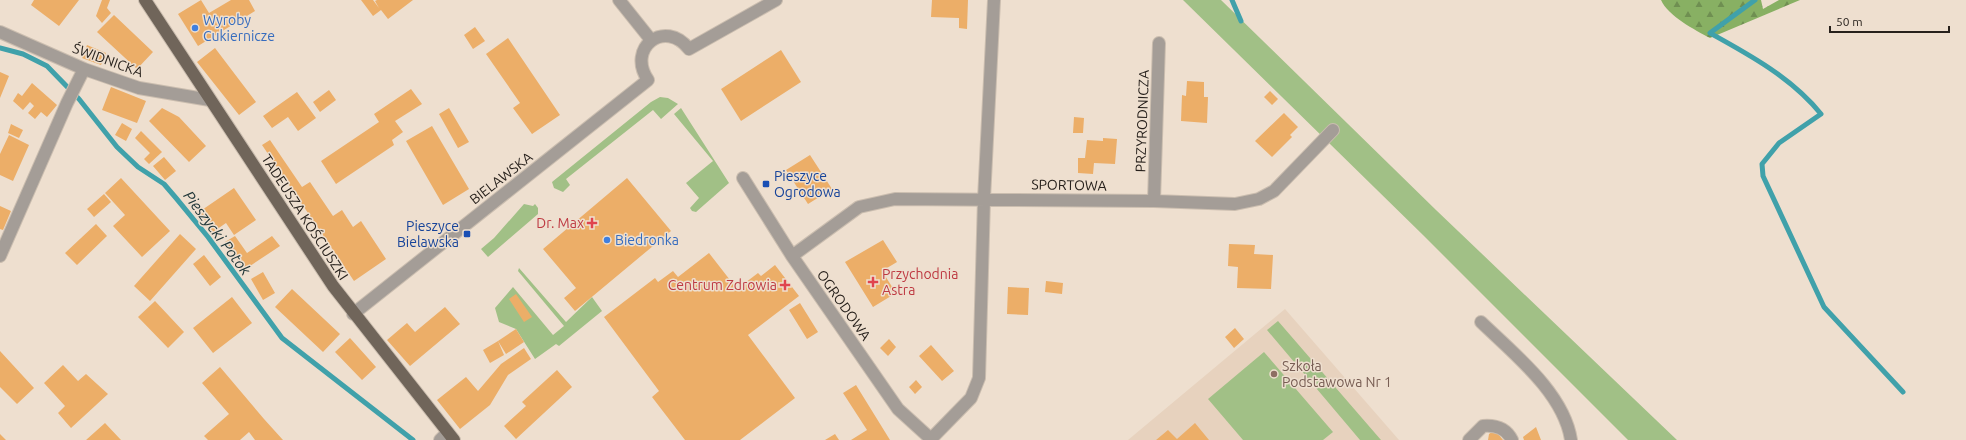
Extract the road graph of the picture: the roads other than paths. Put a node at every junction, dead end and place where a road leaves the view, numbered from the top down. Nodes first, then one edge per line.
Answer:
1 (145, 0) edge
2 (619, 0) edge
3 (776, 0) edge
4 (994, 0) edge
5 (0, 32) edge
6 (651, 40) junction
7 (1160, 43) dead end
8 (84, 69) junction
9 (210, 100) junction
10 (1332, 130) dead end
11 (743, 178) dead end
12 (984, 199) junction
13 (1154, 201) junction
14 (0, 256) edge
15 (792, 256) junction
16 (353, 314) junction
17 (1481, 322) dead end
18 (447, 438) edge
19 (931, 440) edge
20 (1468, 440) edge
21 (1512, 440) edge
22 (1571, 440) edge

1 - 9 main road, TADEUSZA KOŚCIUSZKI
2 - 6 street
3 - 6 street
4 - 12 street
5 - 8 street, ŚWIDNICKA
6 - 16 street, BIELAWSKA
7 - 13 street, PRZYRODNICZA
8 - 9 street, ŚWIDNICKA
8 - 14 street
9 - 16 main road, TADEUSZA KOŚCIUSZKI
10 - 13 street, SPORTOWA
11 - 15 street, OGRODOWA
12 - 13 street, SPORTOWA
12 - 15 street, SPORTOWA
12 - 19 street
15 - 19 street, OGRODOWA
16 - 18 main road, TADEUSZA KOŚCIUSZKI
17 - 22 street
20 - 21 street

